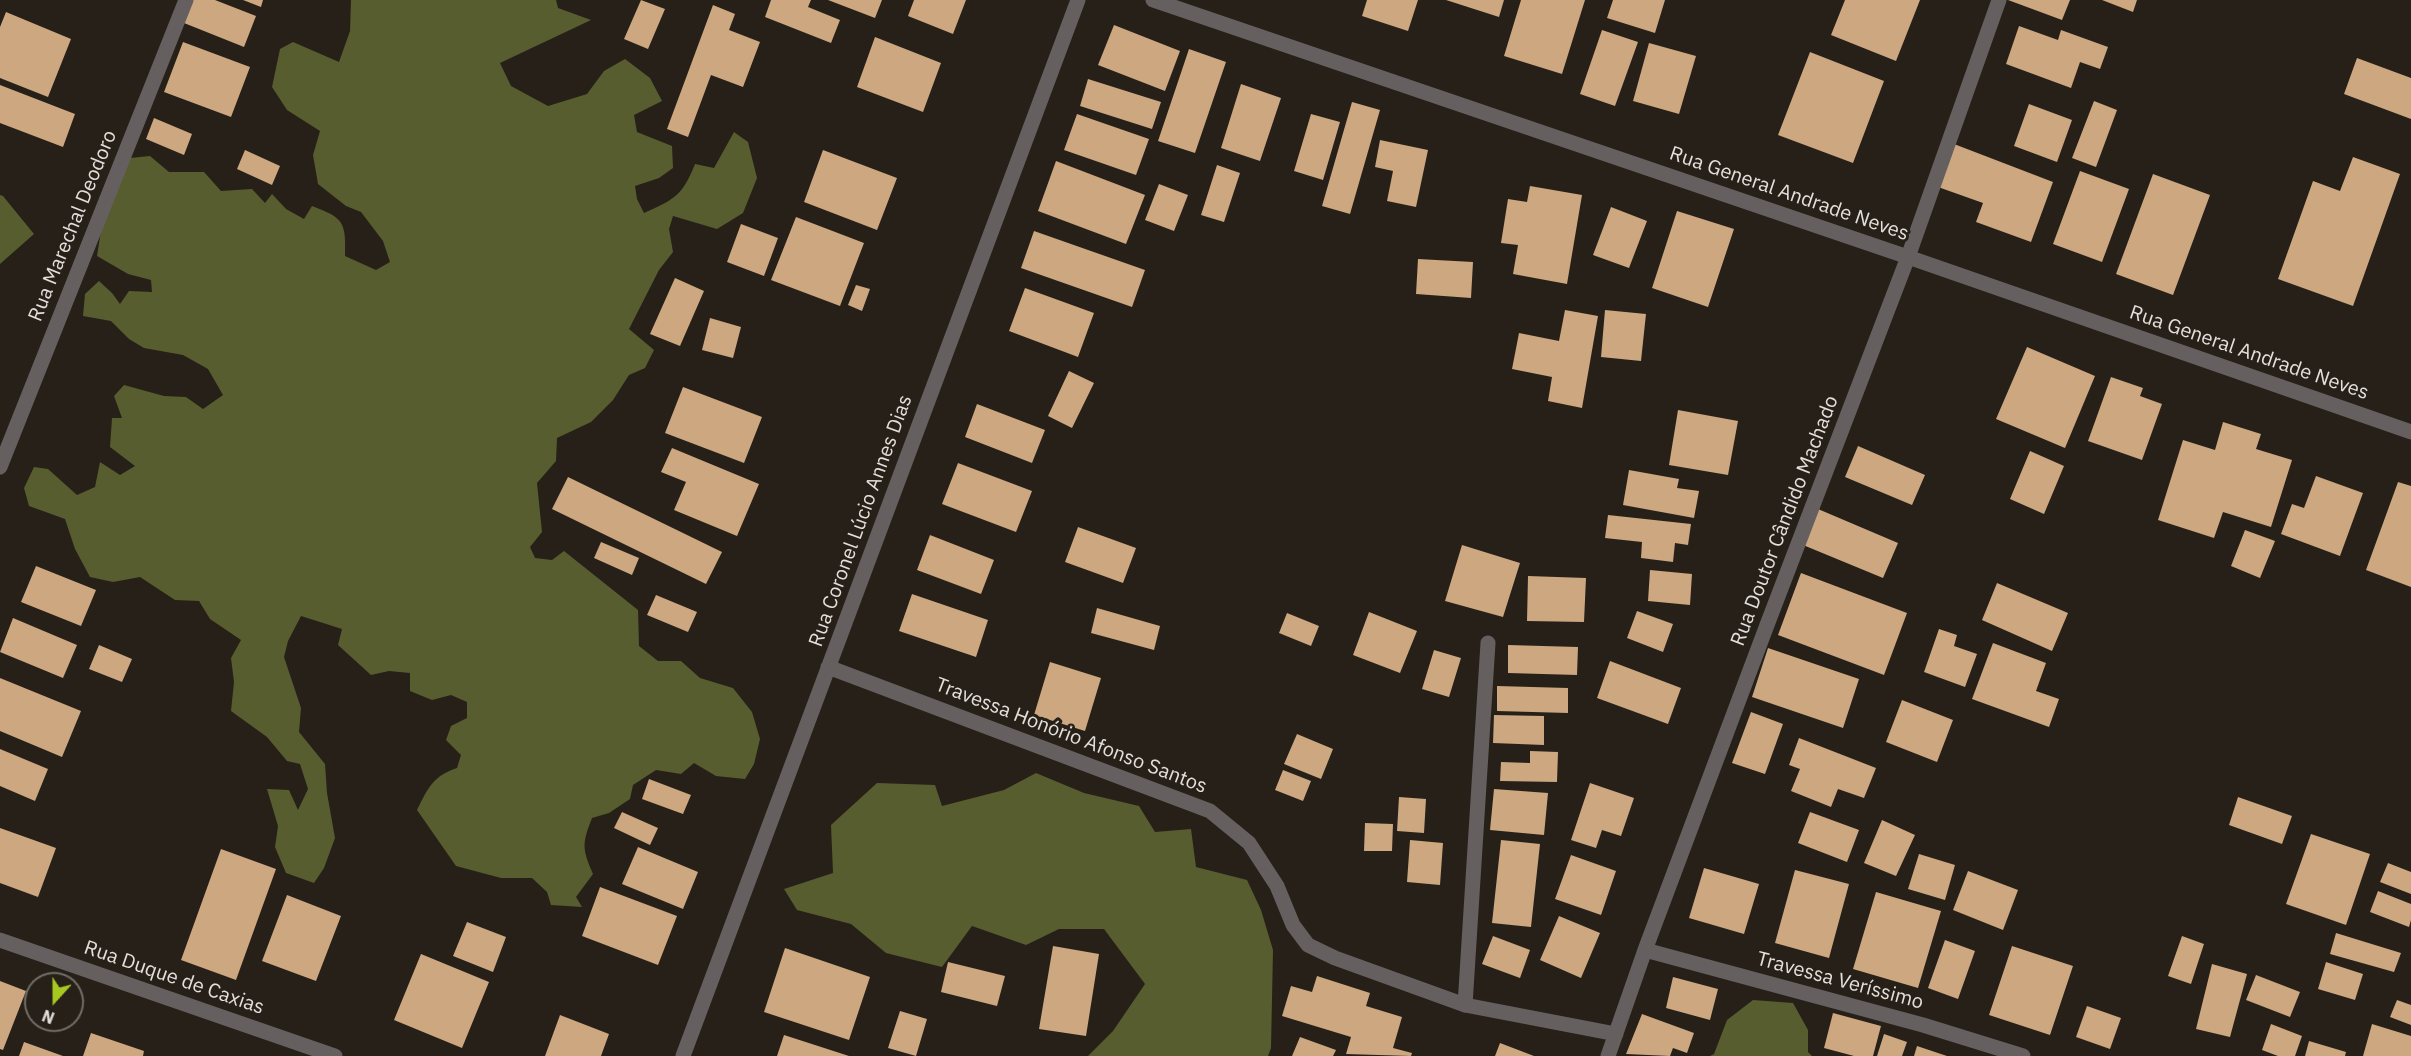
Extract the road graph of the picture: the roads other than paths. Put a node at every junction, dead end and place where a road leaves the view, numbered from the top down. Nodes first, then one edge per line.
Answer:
1 (186, 0) edge
2 (1078, 0) edge
3 (1153, 0) edge
4 (1999, 0) edge
5 (1908, 257) junction
6 (2411, 432) edge
7 (0, 467) edge
8 (1488, 643) dead end
9 (828, 667) junction
10 (0, 940) edge
11 (1645, 951) junction
12 (1465, 1005) junction
13 (1616, 1034) junction
14 (335, 1056) edge
15 (683, 1056) edge
16 (1608, 1056) edge
17 (2023, 1056) edge

1 - 7 street, Rua Marechal Deodoro
2 - 9 street, Rua Coronel Lúcio Annes Dias
3 - 5 street, Rua General Andrade Neves
4 - 5 street, Rua Doutor Cândido Machado
5 - 6 street, Rua General Andrade Neves
5 - 11 street, Rua Doutor Cândido Machado
8 - 12 street
9 - 12 street, Travessa Honório Afonso Santos
9 - 15 street, Rua Coronel Lúcio Annes Dias
10 - 14 street, Rua Duque de Caxias
11 - 13 street, Rua Doutor Cândido Machado
11 - 17 street, Travessa Veríssimo
12 - 13 street, Travessa Honório Afonso Santos
13 - 16 street, Rua Doutor Cândido Machado

